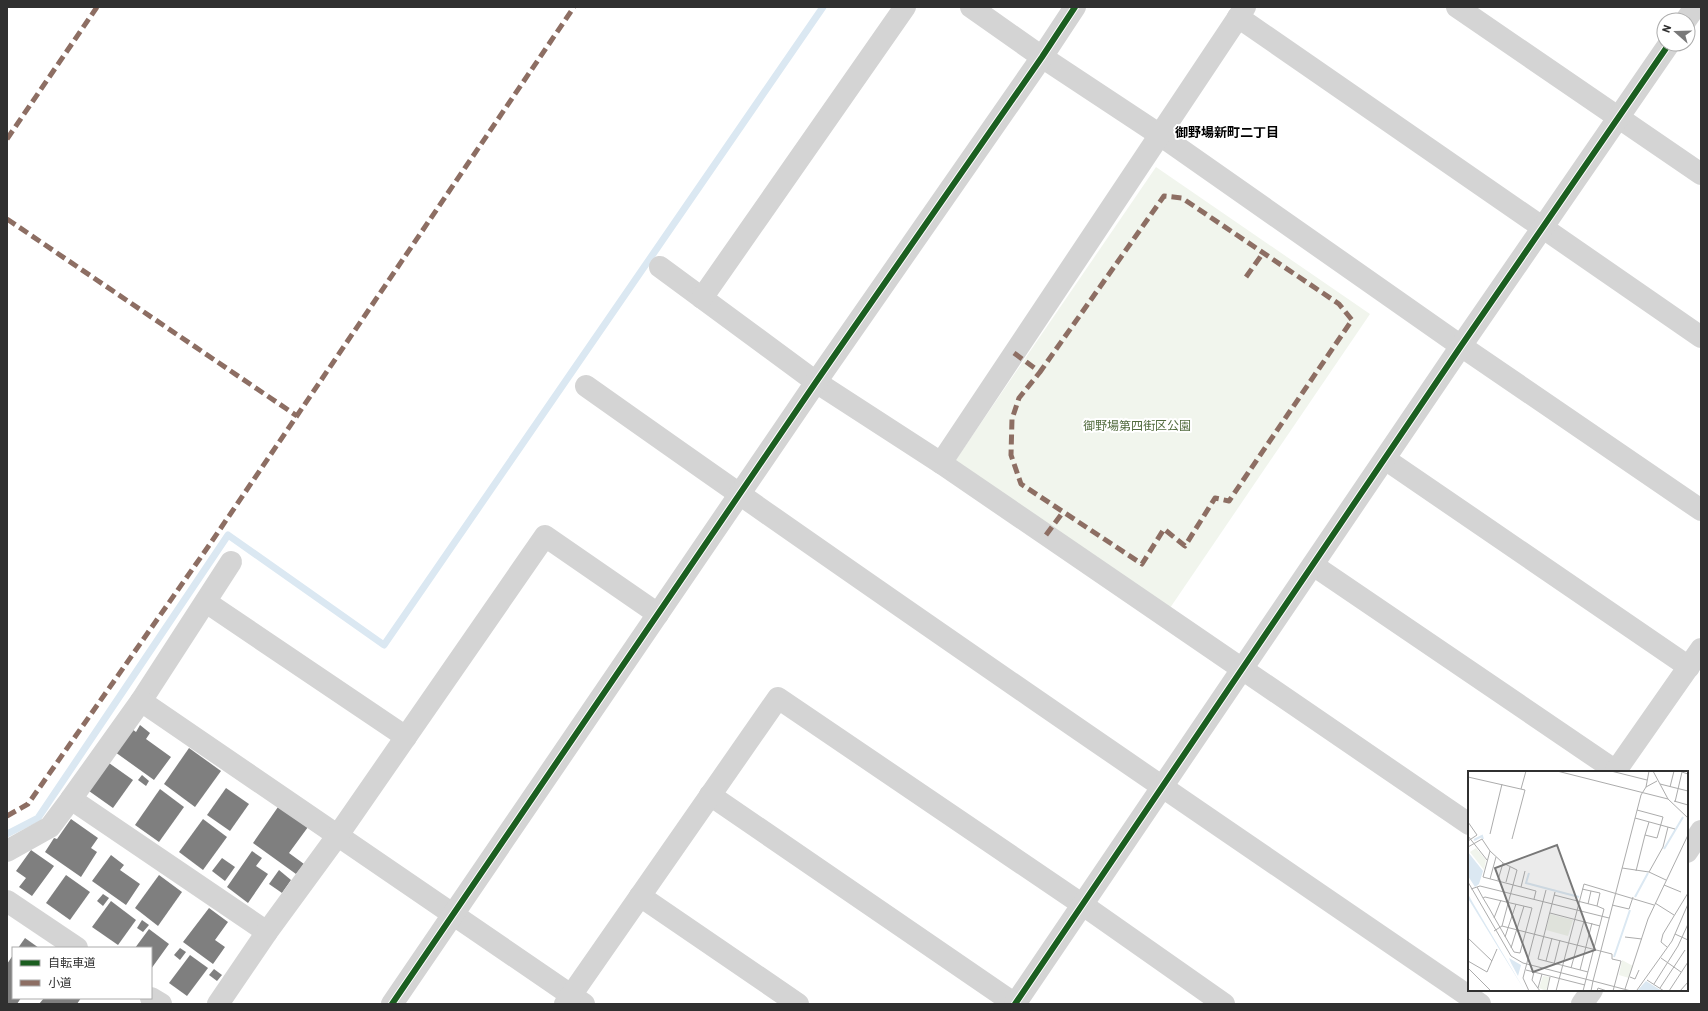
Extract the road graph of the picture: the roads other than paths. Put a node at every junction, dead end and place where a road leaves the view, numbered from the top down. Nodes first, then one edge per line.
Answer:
1 (905, 7) edge
2 (971, 7) edge
3 (1075, 7) edge
4 (1457, 7) edge
5 (1242, 12) edge
6 (1663, 52) edge
7 (1042, 57) junction
8 (1618, 117) junction
9 (1160, 134) junction
10 (1701, 174) edge
11 (1542, 227) junction
12 (660, 267) dead end
13 (702, 298) junction
14 (1701, 337) edge
15 (1461, 346) junction
16 (816, 382) junction
17 (586, 386) dead end
18 (1385, 459) junction
19 (941, 463) junction
20 (739, 495) junction
21 (1701, 510) edge
22 (231, 562) dead end
23 (1313, 565) junction
24 (206, 602) junction
25 (658, 614) junction
26 (1701, 649) edge
27 (1689, 667) junction
28 (1242, 670) junction
29 (141, 701) junction
30 (406, 737) junction
31 (1615, 771) edge
32 (1617, 771) edge
33 (1162, 787) junction
34 (710, 795) junction
35 (71, 799) junction
36 (1468, 823) edge
37 (1701, 831) edge
38 (338, 835) junction
39 (1688, 850) edge
40 (7, 851) edge
41 (640, 896) junction
42 (7, 901) edge
43 (1083, 905) junction
44 (453, 915) junction
45 (267, 932) junction
46 (76, 947) edge
47 (1591, 991) edge
48 (152, 999) edge
49 (573, 1001) edge
50 (161, 1004) edge
51 (218, 1004) edge
52 (392, 1004) edge
53 (798, 1004) edge
54 (1015, 1004) edge
55 (1224, 1004) edge
56 (1480, 1004) edge
57 (1582, 1004) edge

1 - 13 street
2 - 7 street
3 - 7 street
4 - 8 street
5 - 9 street
5 - 11 street
6 - 8 street
7 - 9 street
7 - 16 street
8 - 10 street
8 - 11 street
9 - 15 street
9 - 19 street
11 - 14 street
11 - 15 street
12 - 13 street
13 - 16 street
15 - 18 street
15 - 21 street
16 - 19 street
16 - 20 street
17 - 20 street
18 - 23 street
18 - 27 street
19 - 28 street
20 - 25 street
20 - 33 street
22 - 24 street
23 - 28 street
23 - 31 street
24 - 29 street
24 - 30 street
25 - 30 street
25 - 44 street
26 - 27 street
27 - 32 street
28 - 33 street
28 - 36 street
29 - 35 street
29 - 38 street
30 - 38 street
33 - 43 street
33 - 56 street
34 - 41 street
34 - 43 street
34 - 54 street
35 - 40 street
35 - 45 street
37 - 39 street
38 - 44 street
38 - 45 street
41 - 49 street
41 - 53 street
42 - 46 street
43 - 54 street
43 - 55 street
44 - 49 street
44 - 52 street
45 - 51 street
47 - 57 street
48 - 50 street

